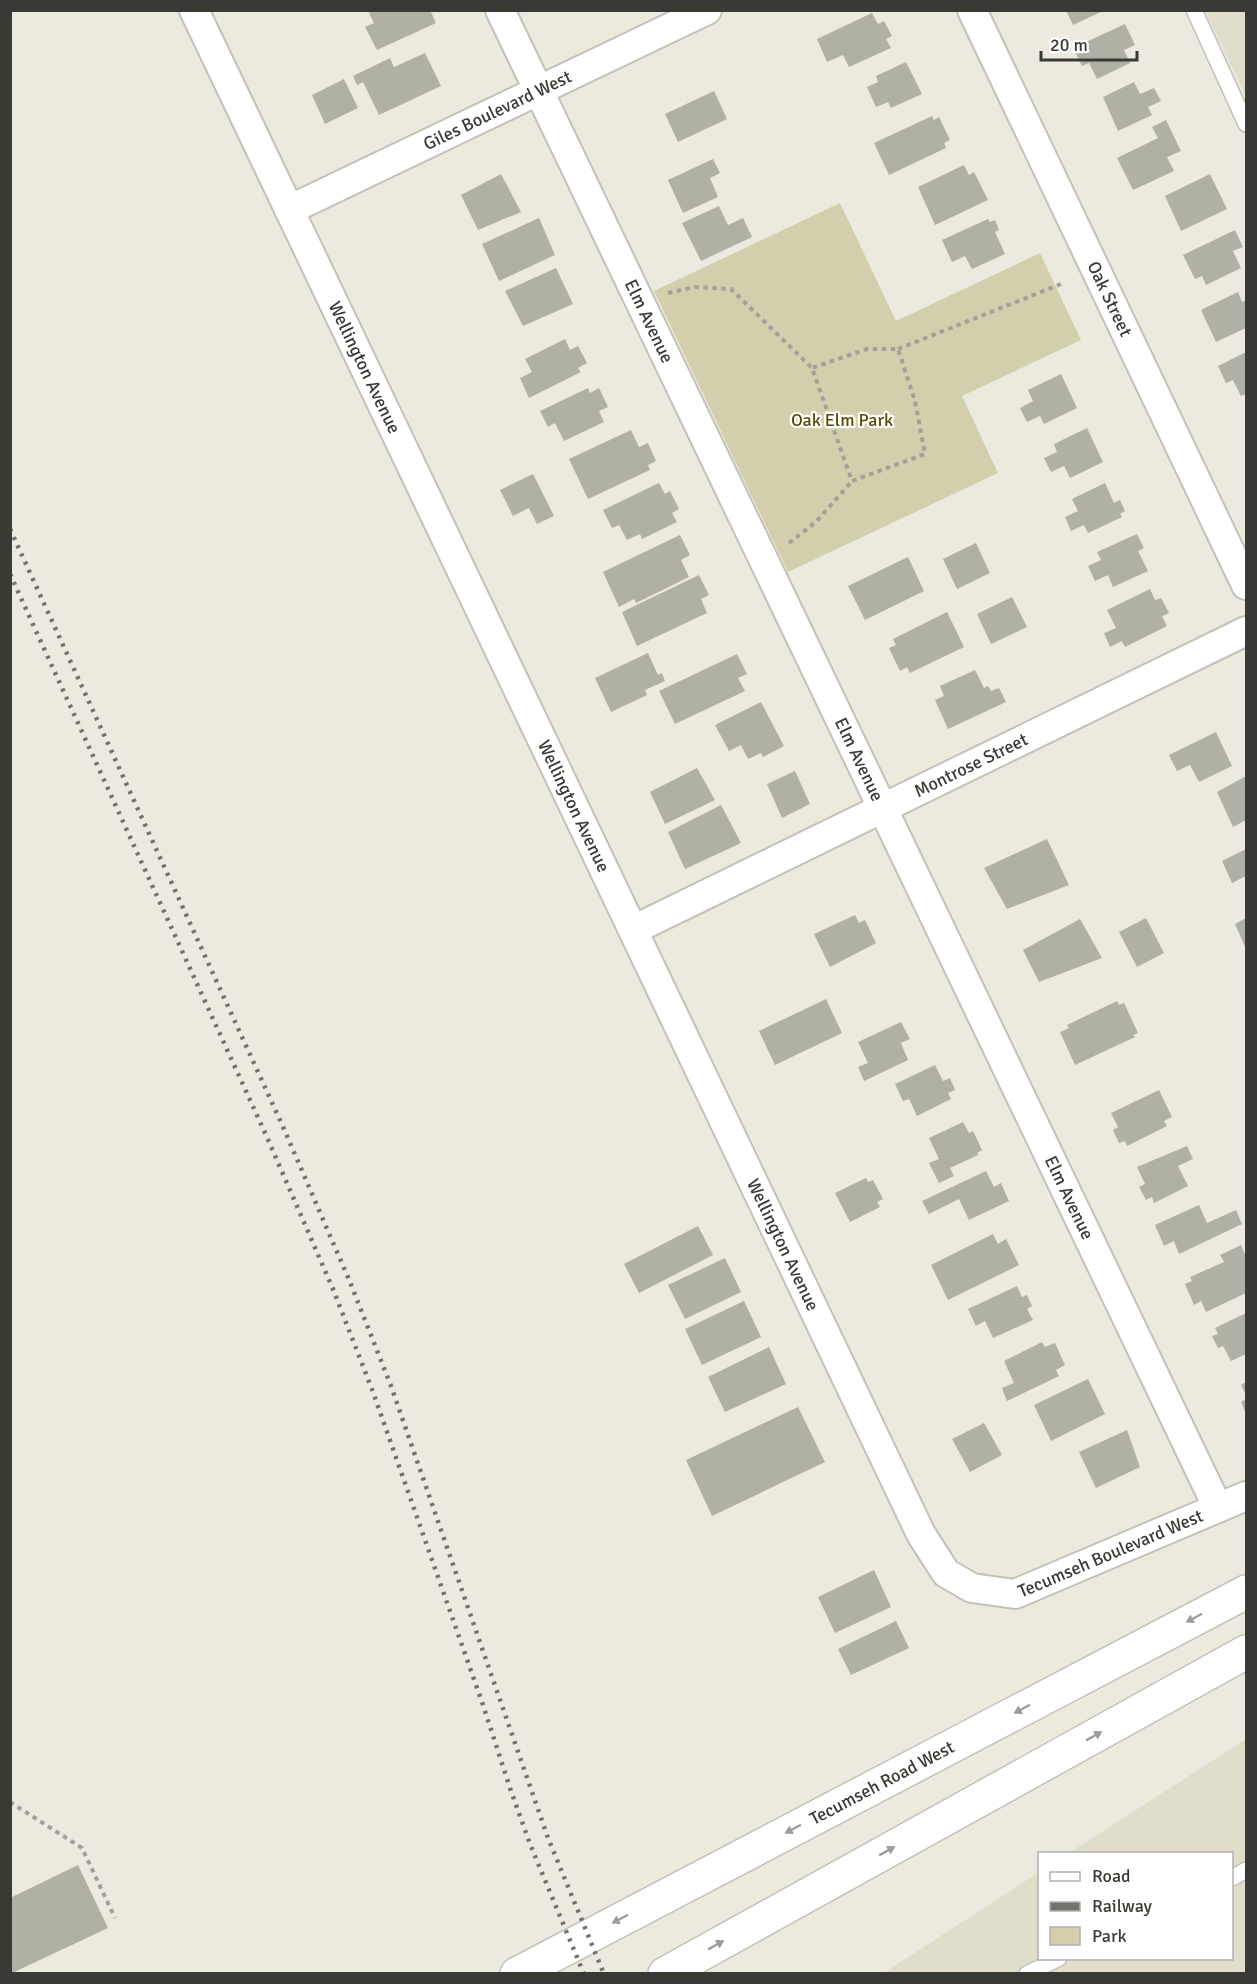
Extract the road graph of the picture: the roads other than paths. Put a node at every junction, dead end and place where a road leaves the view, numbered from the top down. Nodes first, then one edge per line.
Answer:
1 (194, 10) edge
2 (500, 10) edge
3 (706, 10) edge
4 (972, 10) edge
5 (1194, 10) edge
6 (538, 91) junction
7 (1246, 124) edge
8 (289, 210) junction
9 (1246, 585) edge
10 (1246, 632) edge
11 (882, 809) junction
12 (633, 930) junction
13 (1246, 1496) edge
14 (1218, 1508) junction
15 (972, 1588) joint
16 (1246, 1592) edge
17 (1246, 1652) edge
18 (1057, 1960) edge
19 (517, 1974) edge
20 (665, 1974) edge
21 (1027, 1974) edge

1 - 8 street, Wellington Avenue
2 - 6 street, Elm Avenue
3 - 6 street, Giles Boulevard West
4 - 9 street, Oak Street
5 - 7 lane
6 - 8 street, Giles Boulevard West
6 - 11 street, Elm Avenue
8 - 12 street, Wellington Avenue
10 - 11 street, Montrose Street
11 - 12 street, Montrose Street
11 - 14 street, Elm Avenue
12 - 15 street, Wellington Avenue
13 - 14 street, Tecumseh Boulevard West
14 - 15 street, Tecumseh Boulevard West
16 -> 19 main road, Tecumseh Road West
20 -> 17 main road
18 - 21 lane

